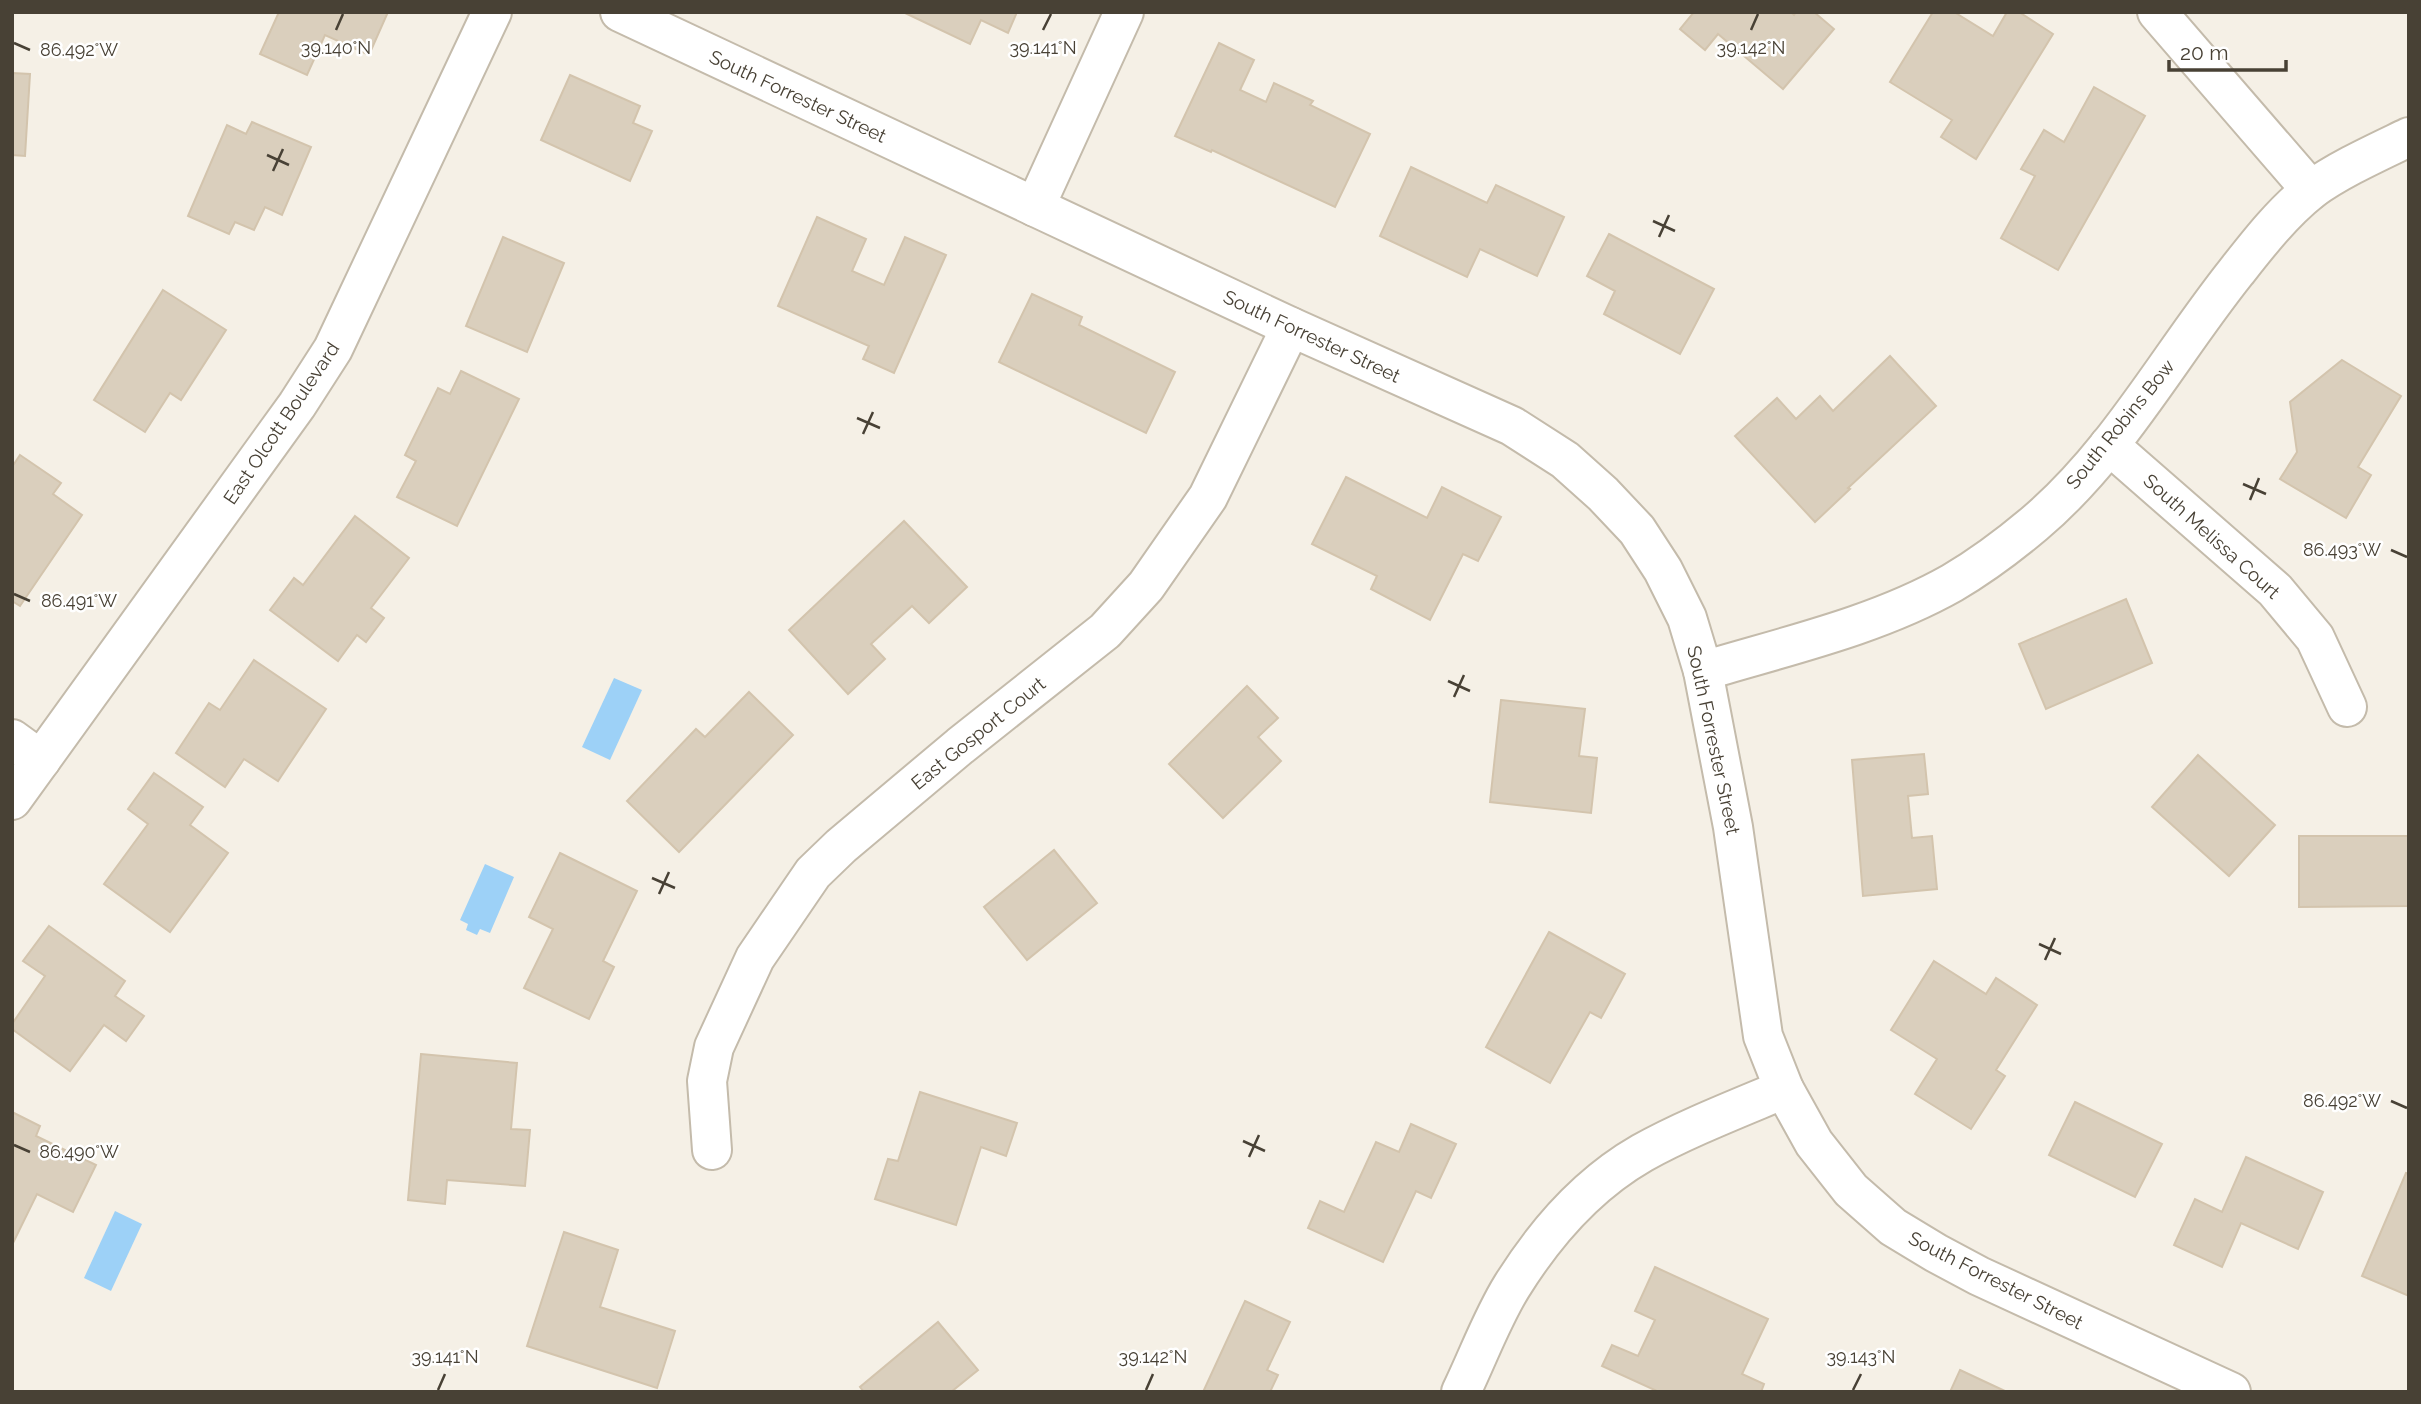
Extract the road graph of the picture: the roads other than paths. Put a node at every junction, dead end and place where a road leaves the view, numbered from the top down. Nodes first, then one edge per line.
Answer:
1 (492, 12) edge
2 (620, 12) edge
3 (1124, 12) edge
4 (2157, 12) edge
5 (2409, 137) edge
6 (2311, 190) junction
7 (1035, 207) junction
8 (1291, 327) junction
9 (2109, 445) junction
10 (1703, 671) junction
11 (2347, 707) dead end
12 (27, 750) edge
13 (12, 800) edge
14 (1784, 1088) junction
15 (712, 1150) dead end
16 (1461, 1392) edge
17 (2231, 1392) edge

1 - 12 street, East Olcott Boulevard
2 - 7 street, South Forrester Street
3 - 7 street
4 - 6 street
5 - 6 street, South Robins Bow
6 - 9 street, South Robins Bow
7 - 8 street, South Forrester Street
8 - 10 street, South Forrester Street
8 - 15 street, East Gosport Court
9 - 10 street, South Robins Bow
9 - 11 street, South Melissa Court
10 - 14 street, South Forrester Street
12 - 13 street, East Olcott Boulevard
14 - 16 street
14 - 17 street, South Forrester Street

